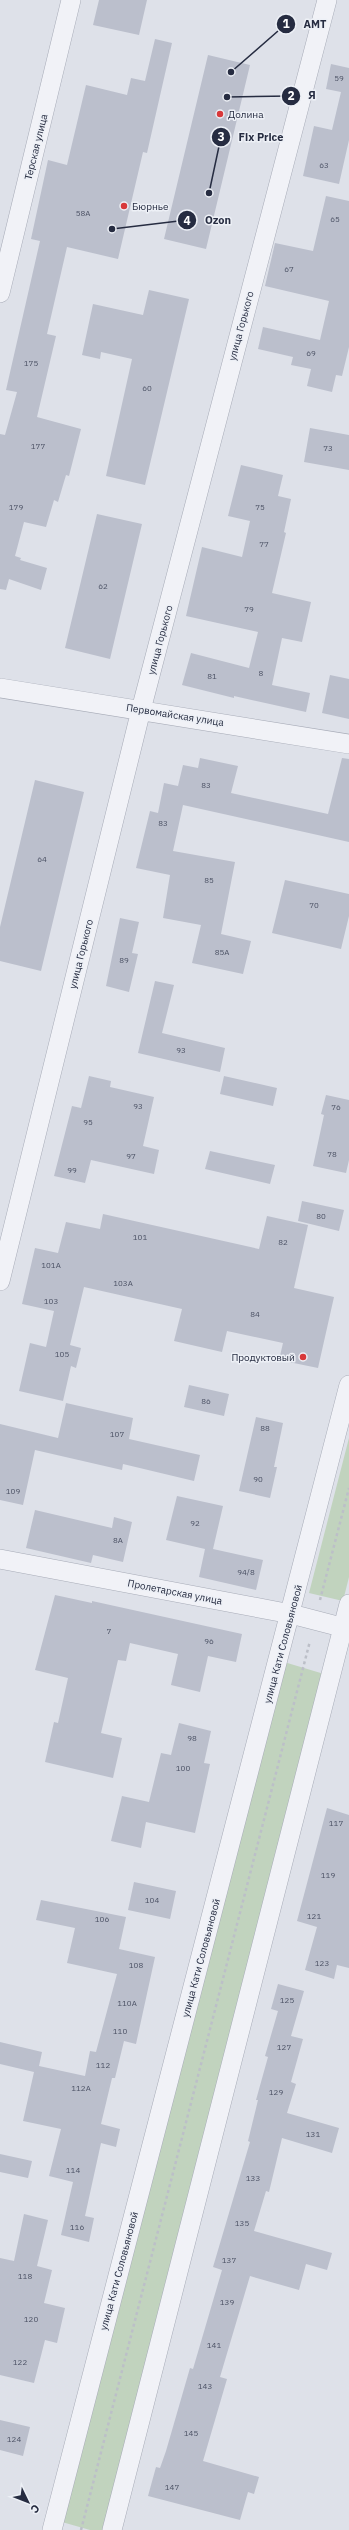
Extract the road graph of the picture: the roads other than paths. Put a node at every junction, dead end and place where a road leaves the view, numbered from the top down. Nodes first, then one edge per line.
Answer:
1 (71, 0) edge
2 (326, 0) edge
3 (0, 293) edge
4 (0, 688) edge
5 (141, 710) junction
6 (349, 744) edge
7 (0, 1282) edge
8 (349, 1385) edge
9 (0, 1559) edge
10 (349, 1604) edge
11 (291, 1614) junction
12 (346, 1628) edge
13 (52, 2530) edge
14 (112, 2530) edge

1 - 3 street, Терская улица
2 - 5 street, улица Горького
4 - 5 street, Первомайская улица
5 - 6 street, Первомайская улица
5 - 7 street, улица Горького
8 - 11 street, улица Кати Соловьяновой
9 - 11 street, Пролетарская улица
10 - 12 street
11 - 12 street, Пролетарская улица
11 - 13 street, улица Кати Соловьяновой
12 - 14 street

